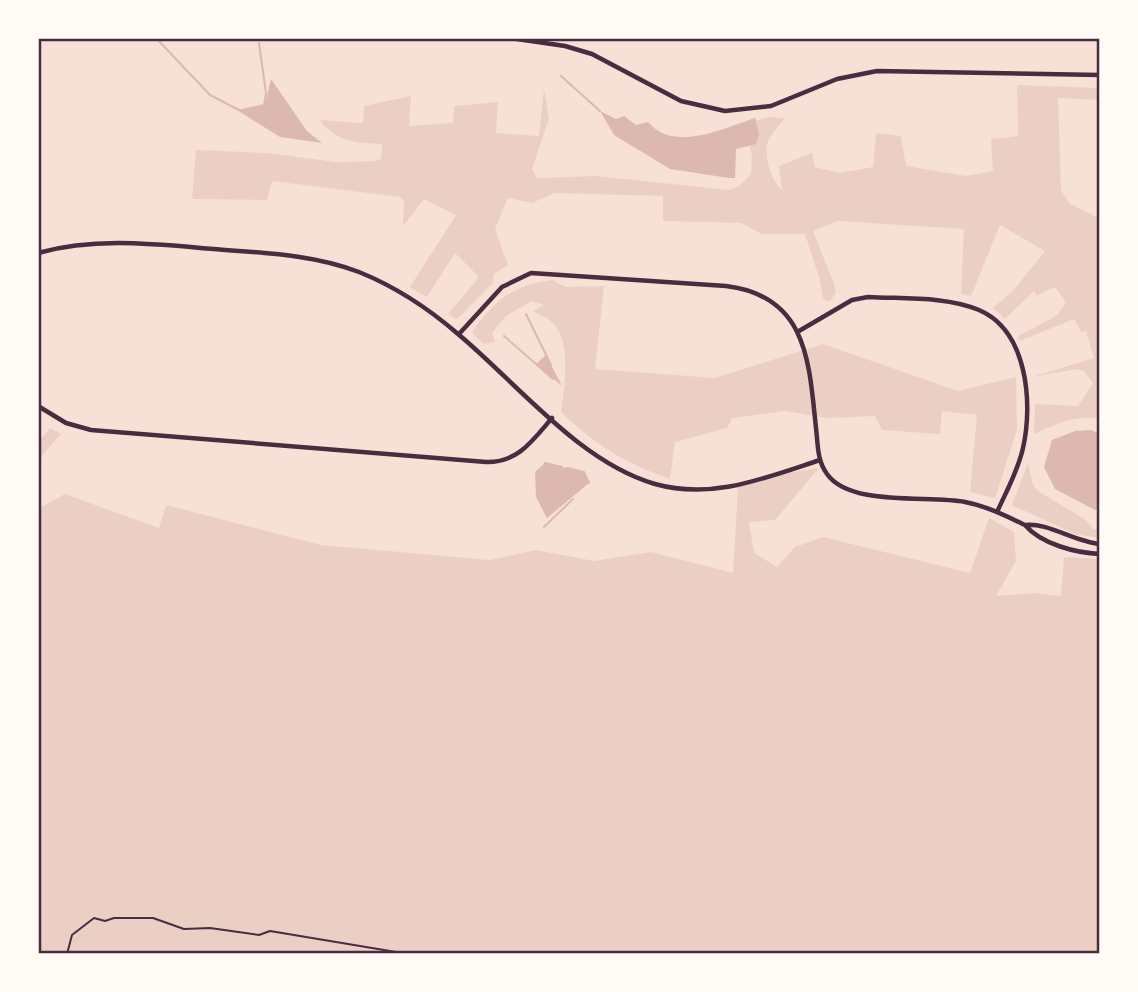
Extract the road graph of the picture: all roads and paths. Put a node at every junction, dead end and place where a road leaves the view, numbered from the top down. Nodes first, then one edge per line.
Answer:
1 (510, 38) edge
2 (1100, 75) edge
3 (38, 253) edge
4 (799, 331) junction
5 (459, 334) junction
6 (38, 406) edge
7 (552, 418) junction
8 (820, 460) junction
9 (996, 512) junction
10 (1025, 525) junction
11 (1100, 544) edge
12 (1100, 554) edge
13 (68, 954) edge
14 (408, 954) edge

1 - 2 street
3 - 5 street
4 - 5 street
4 - 8 street
4 - 9 street
5 - 7 street
6 - 7 street
7 - 8 street
8 - 9 street
9 - 10 street
10 - 11 street
10 - 12 street
13 - 14 path

